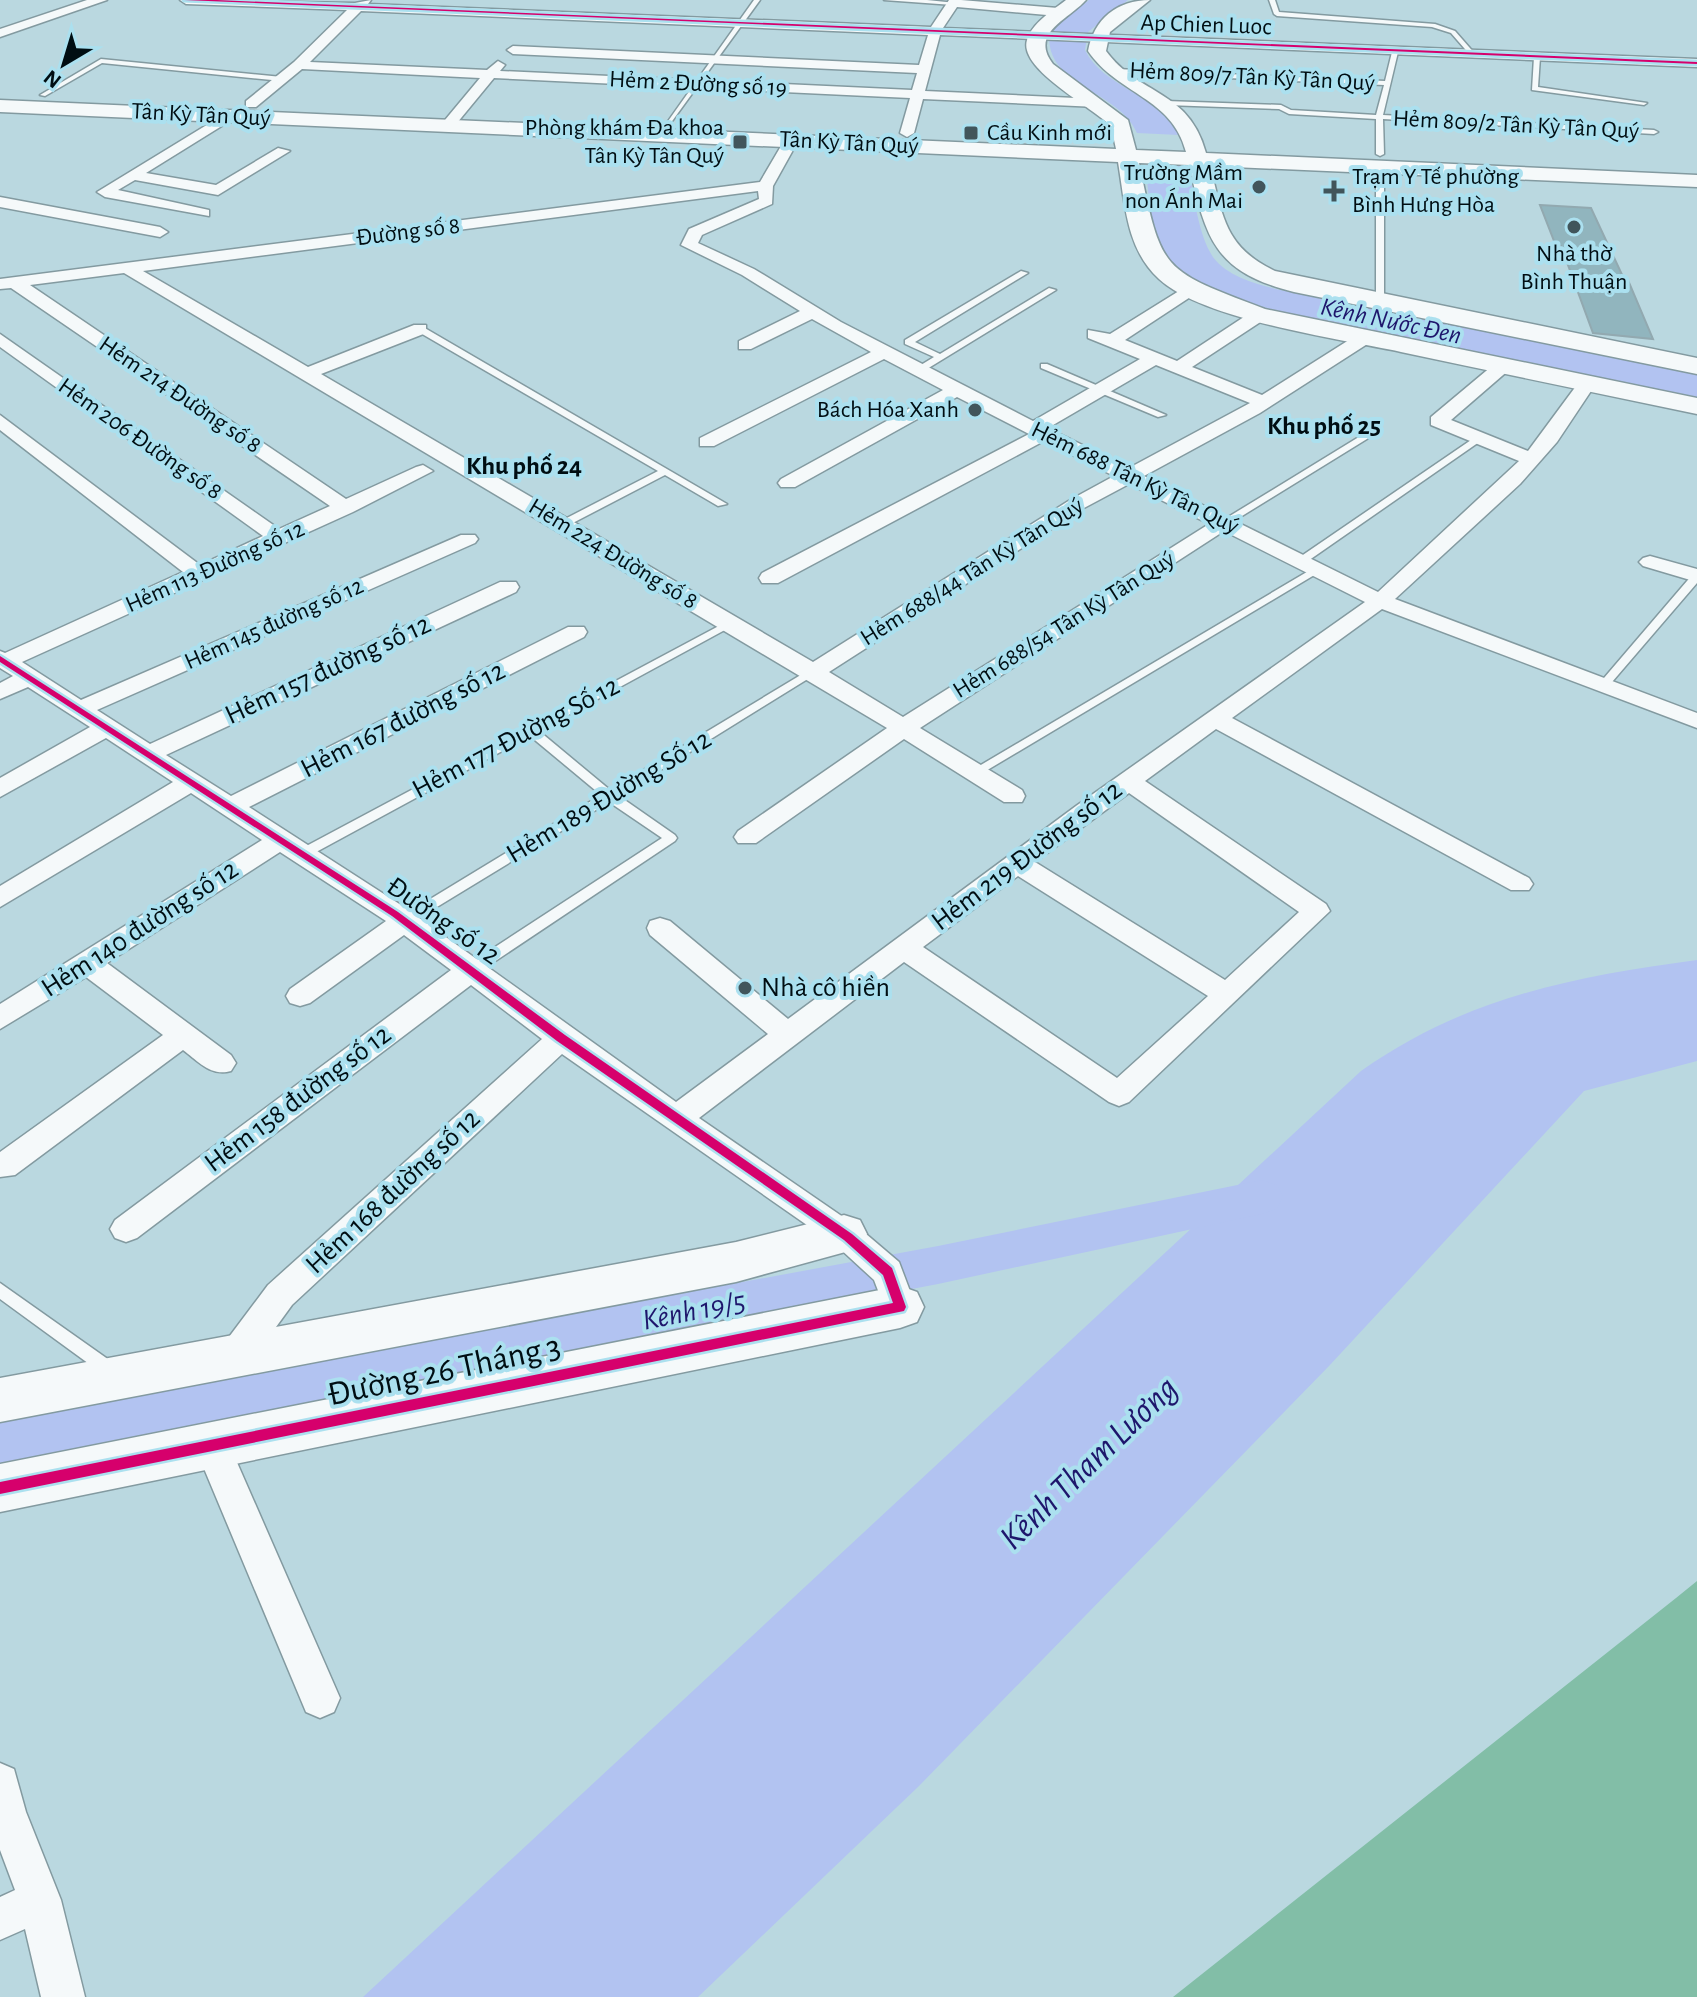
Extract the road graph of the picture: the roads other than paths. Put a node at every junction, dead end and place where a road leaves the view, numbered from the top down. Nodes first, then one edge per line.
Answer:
1 (95, 0) edge
2 (186, 0) edge
3 (562, 0) edge
4 (757, 0) edge
5 (887, 0) edge
6 (1077, 0) edge
7 (1141, 0) edge
8 (1272, 0) edge
9 (954, 2) edge
10 (361, 3) edge
11 (1024, 4) edge
12 (1058, 12) junction
13 (550, 13) junction
14 (739, 22) junction
15 (935, 31) junction
16 (0, 33) edge
17 (1040, 38) junction
18 (1091, 40) junction
19 (513, 50) junction
20 (1395, 52) junction
21 (1473, 55) junction
22 (1537, 57) junction
23 (715, 58) junction
24 (1697, 63) edge
25 (299, 65) junction
26 (925, 69) junction
27 (1116, 71) junction
28 (488, 74) junction
29 (282, 79) junction
30 (1388, 83) junction
31 (698, 84) junction
32 (0, 93) edge
33 (43, 95) junction
34 (918, 95) junction
35 (1097, 103) junction
36 (1166, 103) junction
37 (1644, 103) dead end
38 (251, 104) junction
39 (0, 106) edge
40 (228, 116) junction
41 (1379, 118) junction
42 (451, 120) junction
43 (668, 123) junction
44 (1654, 132) dead end
45 (907, 133) junction
46 (791, 141) junction
47 (1127, 149) junction
48 (283, 151) dead end
49 (1196, 152) junction
50 (1380, 160) junction
51 (1697, 168) edge
52 (131, 175) junction
53 (1697, 181) edge
54 (765, 186) junction
55 (0, 202) edge
56 (204, 213) dead end
57 (160, 232) dead end
58 (127, 268) junction
59 (1024, 273) dead end
60 (7, 283) edge
61 (1052, 290) dead end
62 (1193, 290) junction
63 (1380, 302) junction
64 (812, 312) junction
65 (1259, 315) junction
66 (420, 329) joint
67 (1366, 337) junction
68 (0, 339) edge
69 (745, 345) dead end
70 (884, 352) junction
71 (940, 357) junction
72 (1155, 358) junction
73 (1504, 365) junction
74 (1044, 366) dead end
75 (1697, 366) edge
76 (1178, 368) junction
77 (919, 370) junction
78 (308, 373) junction
79 (1588, 382) junction
80 (1103, 388) junction
81 (956, 390) junction
82 (1263, 402) junction
83 (1697, 406) edge
84 (1161, 415) dead end
85 (0, 421) edge
86 (1040, 431) junction
87 (1370, 434) dead end
88 (1477, 440) junction
89 (707, 442) dead end
90 (1532, 459) junction
91 (423, 471) dead end
92 (665, 471) junction
93 (1133, 476) junction
94 (788, 483) dead end
95 (722, 504) dead end
96 (346, 508) junction
97 (1225, 522) junction
98 (563, 524) junction
99 (279, 538) junction
100 (468, 539) dead end
101 (1650, 562) dead end
102 (1309, 565) junction
103 (199, 574) junction
104 (1697, 576) edge
105 (770, 578) dead end
106 (508, 587) dead end
107 (1380, 601) junction
108 (730, 623) junction
109 (576, 632) dead end
110 (2, 659) edge
111 (813, 672) junction
112 (29, 677) junction
113 (1602, 687) junction
114 (0, 692) edge
115 (80, 709) junction
116 (1215, 719) junction
117 (1697, 721) edge
118 (107, 727) junction
119 (903, 728) junction
120 (531, 730) junction
121 (148, 754) junction
122 (975, 772) junction
123 (1129, 781) junction
124 (191, 782) junction
125 (0, 789) edge
126 (610, 796) junction
127 (1013, 796) dead end
128 (229, 807) junction
129 (747, 837) dead end
130 (291, 847) junction
131 (1017, 863) junction
132 (1520, 884) dead end
133 (0, 898) edge
134 (404, 921) junction
135 (660, 928) dead end
136 (904, 948) junction
137 (87, 963) junction
138 (471, 970) junction
139 (1227, 995) junction
140 (300, 996) dead end
141 (0, 1018) edge
142 (184, 1034) junction
143 (788, 1035) junction
144 (561, 1038) junction
145 (221, 1063) dead end
146 (678, 1117) junction
147 (4, 1166) dead end
148 (126, 1229) dead end
149 (846, 1236) junction
150 (0, 1290) edge
151 (900, 1307) joint
152 (235, 1356) junction
153 (119, 1378) junction
154 (0, 1400) edge
155 (213, 1447) junction
156 (0, 1488) edge
157 (320, 1698) dead end
158 (0, 1783) edge
159 (40, 1900) junction
160 (0, 1919) edge
161 (63, 1997) edge

1 - 16 street
2 - 10 street, Ap Chien Luoc
3 - 13 street
4 - 14 lane
5 - 9 lane
6 - 12 main road
7 - 18 main road
8 - 21 lane
9 - 11 street
9 - 15 street
10 - 13 street, Ap Chien Luoc
10 - 25 street
11 - 12 street
12 - 17 main road
13 - 14 street, Ap Chien Luoc
13 - 19 street
14 - 15 street, Ap Chien Luoc
14 - 23 lane
15 - 17 street, Ap Chien Luoc
15 - 26 street
17 - 18 street, Ap Chien Luoc
17 - 35 main road
18 - 20 street, Ap Chien Luoc
18 - 27 main road
19 - 23 street
19 - 28 street
20 - 21 street, Ap Chien Luoc
20 - 30 lane
21 - 22 street, Ap Chien Luoc
22 - 24 street, Ap Chien Luoc
22 - 37 lane
23 - 26 street
23 - 31 lane
25 - 28 street, Hẻm 2 Đường số 19
25 - 29 street
26 - 34 street
27 - 30 lane, Hẻm 809/7 Tân Kỳ Tân Quý
27 - 36 main road
28 - 31 street, Hẻm 2 Đường số 19
28 - 42 street
29 - 33 lane
29 - 38 street
30 - 41 lane
31 - 34 street, Hẻm 2 Đường số 19
31 - 43 lane
32 - 33 main road, Tân Kỳ Tân Quý
33 - 38 main road, Tân Kỳ Tân Quý
34 - 35 street, Hẻm 2 Đường số 19
34 - 45 street
35 - 47 main road
36 - 41 lane, Hẻm 809/2 Tân Kỳ Tân Quý
36 - 49 main road
38 - 42 main road, Tân Kỳ Tân Quý
39 - 40 main road, Tân Kỳ Tân Quý
40 - 42 main road, Tân Kỳ Tân Quý
40 - 52 street
41 - 44 lane, Hẻm 809/2 Tân Kỳ Tân Quý
41 - 50 lane
42 - 43 main road, Tân Kỳ Tân Quý
42 - 46 main road, Tân Kỳ Tân Quý
43 - 45 main road, Tân Kỳ Tân Quý
45 - 47 main road, Tân Kỳ Tân Quý
46 - 47 main road, Tân Kỳ Tân Quý
46 - 54 street
47 - 49 main road, Tân Kỳ Tân Quý
47 - 62 main road
48 - 52 street
49 - 50 main road, Tân Kỳ Tân Quý
49 - 63 main road
50 - 51 main road, Tân Kỳ Tân Quý
50 - 53 main road, Tân Kỳ Tân Quý
50 - 63 lane
52 - 56 street
54 - 58 street, Đường số 8
54 - 64 street, Hẻm 688 Tân Kỳ Tân Quý
55 - 57 street
58 - 60 street, Đường số 8
58 - 78 street, Hẻm 224 Đường số 8
59 - 71 lane
60 - 96 street, Hẻm 214 Đường số 8
61 - 71 lane
62 - 65 main road
62 - 72 street
63 - 75 main road
64 - 69 street
64 - 70 street, Hẻm 688 Tân Kỳ Tân Quý
65 - 67 main road
65 - 76 street
66 - 78 street
66 - 92 lane
67 - 73 main road
67 - 82 street, Hẻm 688/44 Tân Kỳ Tân Quý
68 - 99 street, Hẻm 206 Đường số 8
70 - 77 street, Hẻm 688 Tân Kỳ Tân Quý
70 - 89 street
71 - 77 lane
72 - 76 street
72 - 80 street
73 - 79 main road
73 - 88 street
74 - 80 lane
76 - 82 street
77 - 81 street, Hẻm 688 Tân Kỳ Tân Quý
78 - 98 street, Hẻm 224 Đường số 8
79 - 83 main road
79 - 90 street, Hẻm 219 Đường số 12
80 - 84 lane
80 - 86 street
81 - 86 street, Hẻm 688 Tân Kỳ Tân Quý
81 - 94 street
82 - 93 street, Hẻm 688/44 Tân Kỳ Tân Quý
85 - 103 street
86 - 93 street, Hẻm 688 Tân Kỳ Tân Quý
86 - 105 street
87 - 97 lane
88 - 90 street
88 - 102 lane
90 - 107 street, Hẻm 219 Đường số 12
91 - 96 street, Hẻm 113 Đường số 12
92 - 95 lane
92 - 98 lane
93 - 97 street, Hẻm 688 Tân Kỳ Tân Quý
93 - 111 street, Hẻm 688/44 Tân Kỳ Tân Quý
96 - 99 street, Hẻm 113 Đường số 12
97 - 102 street, Hẻm 688 Tân Kỳ Tân Quý
97 - 119 street, Hẻm 688/54 Tân Kỳ Tân Quý
98 - 108 street, Hẻm 224 Đường số 8
99 - 103 street, Hẻm 113 Đường số 12
100 - 115 street, Hẻm 145 đường số 12
101 - 104 street
102 - 107 street, Hẻm 688 Tân Kỳ Tân Quý
102 - 122 lane
103 - 110 street, Hẻm 113 Đường số 12
104 - 113 lane
106 - 121 street, Hẻm 157 đường số 12
107 - 113 street, Hẻm 688 Tân Kỳ Tân Quý
107 - 116 street, Hẻm 219 Đường số 12
108 - 111 street, Hẻm 224 Đường số 8
108 - 120 lane, Hẻm 177 Đường Số 12
109 - 128 street, Hẻm 167 đường số 12
110 - 112 street, Đường số 12
111 - 119 street, Hẻm 224 Đường số 8
111 - 126 lane, Hẻm 189 Đường Số 12
112 - 114 street
112 - 115 street, Đường số 12
113 - 117 street, Hẻm 688 Tân Kỳ Tân Quý
115 - 118 street, Đường số 12
116 - 123 street, Hẻm 219 Đường số 12
116 - 132 street
118 - 121 street, Đường số 12
118 - 125 street
119 - 122 street, Hẻm 224 Đường số 8
119 - 129 street, Hẻm 688/54 Tân Kỳ Tân Quý
120 - 126 lane
120 - 130 lane, Hẻm 177 Đường Số 12
121 - 124 street, Đường số 12
122 - 127 street, Hẻm 224 Đường số 8
123 - 131 street, Hẻm 219 Đường số 12
123 - 139 street
124 - 128 street, Đường số 12
124 - 133 street
126 - 134 lane, Hẻm 189 Đường Số 12
126 - 138 lane
128 - 130 street, Đường số 12
130 - 134 street, Đường số 12
130 - 137 street, Hẻm 140 đường số 12
131 - 136 street, Hẻm 219 Đường số 12
131 - 139 street
134 - 138 street, Đường số 12
134 - 140 street
135 - 143 street
136 - 139 street
136 - 143 street, Hẻm 219 Đường số 12
137 - 141 street, Hẻm 140 đường số 12
137 - 142 street
138 - 144 street, Đường số 12
138 - 148 street, Hẻm 158 đường số 12
142 - 145 street
142 - 147 street
143 - 146 street, Hẻm 219 Đường số 12
144 - 146 street, Đường số 12
144 - 152 street, Hẻm 168 đường số 12
146 - 149 street, Đường số 12
149 - 151 street, Đường số 12
149 - 152 main road, Đường 26 Tháng 3
150 - 153 lane
151 - 155 main road, Đường 26 Tháng 3
152 - 153 main road, Đường 26 Tháng 3
153 - 154 main road, Đường 26 Tháng 3
155 - 156 main road, Đường 26 Tháng 3
155 - 157 street
158 - 159 street
159 - 160 street
159 - 161 street

